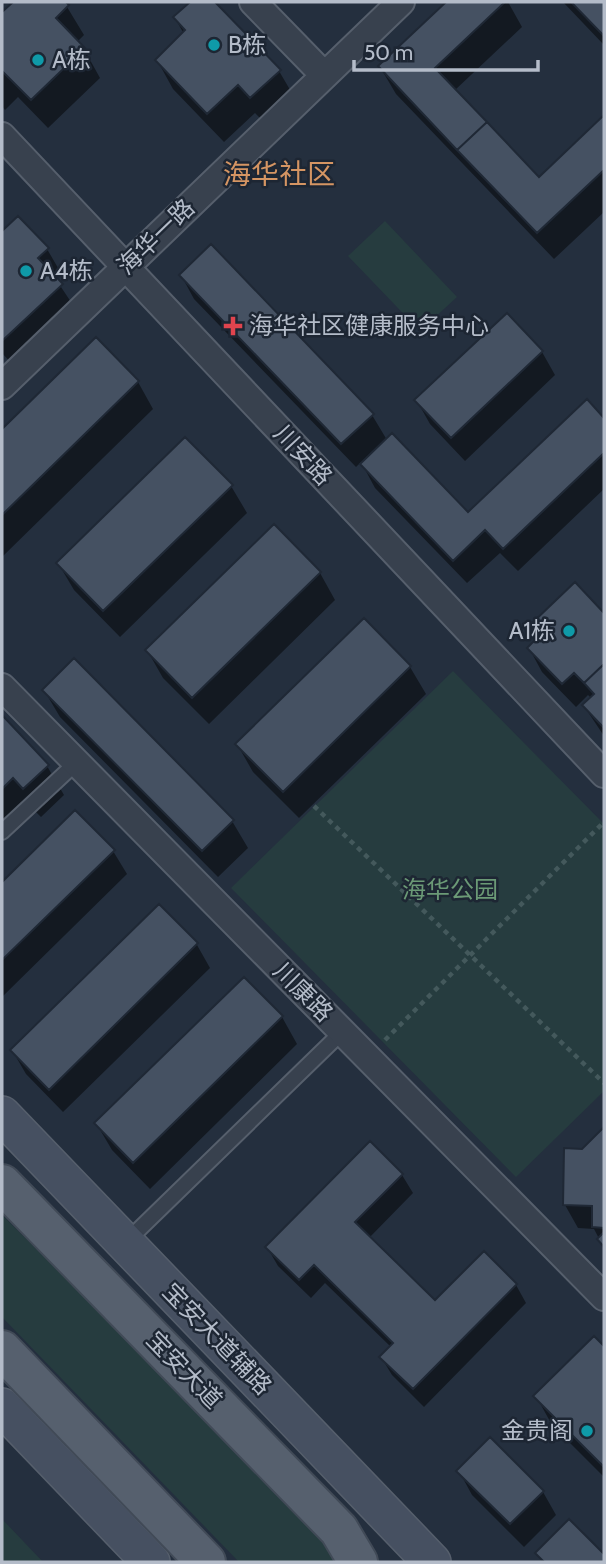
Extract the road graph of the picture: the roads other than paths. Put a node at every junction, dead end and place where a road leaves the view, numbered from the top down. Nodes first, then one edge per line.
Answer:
1 (253, 2) edge
2 (401, 2) edge
3 (324, 75) junction
4 (2, 136) edge
5 (125, 267) junction
6 (2, 386) edge
7 (2, 687) edge
8 (76, 763) junction
9 (604, 774) edge
10 (2, 832) edge
11 (342, 1032) junction
12 (2, 1115) edge
13 (2, 1184) edge
14 (125, 1243) junction
15 (604, 1297) edge
16 (2, 1350) edge
17 (4, 1414) edge
18 (339, 1530) junction
19 (151, 1562) edge
20 (206, 1562) edge
21 (358, 1562) edge
22 (373, 1562) edge
23 (432, 1562) edge

1 - 3 street
2 - 3 street, 海华一路
3 - 5 street, 海华一路
4 - 5 street, 川安路
5 - 6 street, 海华一路
5 - 9 street, 川安路
7 - 8 street, 川康路
8 - 10 lane
8 - 11 street, 川康路
11 - 14 lane
11 - 15 street, 川康路
12 - 14 main road, 宝安大道辅路
13 - 18 main road, 宝安大道
14 - 23 main road, 宝安大道辅路
16 - 20 main road
17 - 19 main road
18 - 21 main road, 宝安大道
18 - 22 main road

